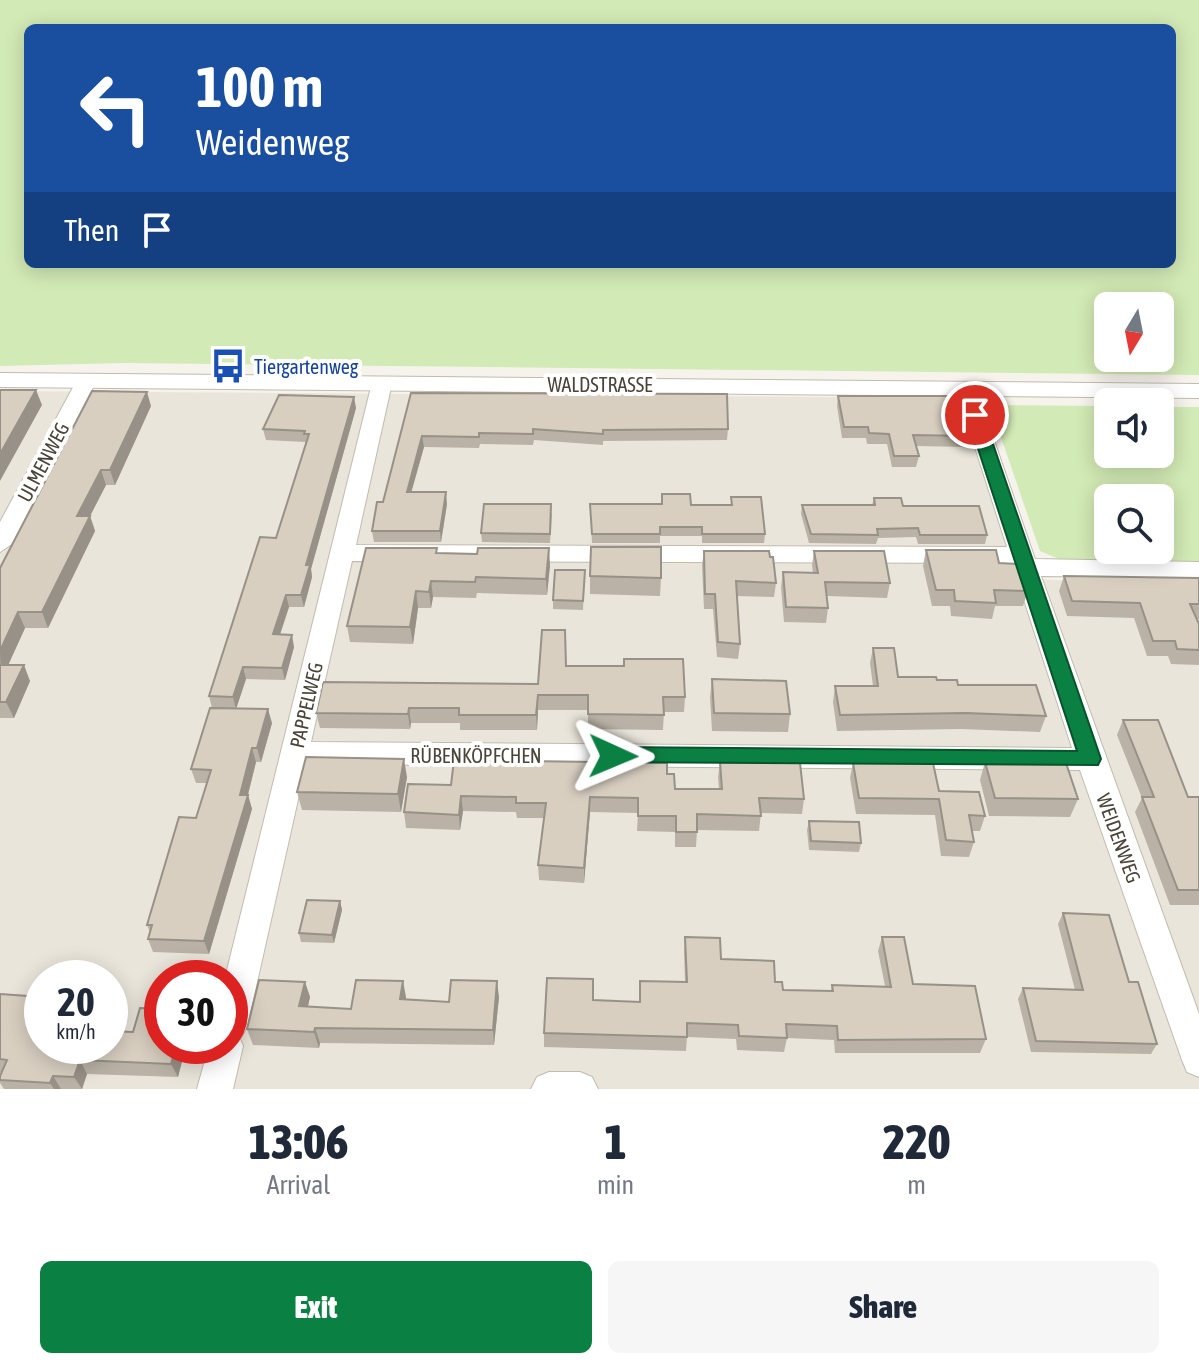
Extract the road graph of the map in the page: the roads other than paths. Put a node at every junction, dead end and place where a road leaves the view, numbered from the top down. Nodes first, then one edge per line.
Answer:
1 (0, 380) edge
2 (87, 380) junction
3 (382, 383) junction
4 (966, 388) junction
5 (1199, 391) edge
6 (0, 544) edge
7 (342, 553) junction
8 (1024, 561) junction
9 (1199, 570) edge
10 (294, 753) junction
11 (1090, 759) junction
12 (246, 960) edge
13 (1199, 1060) edge
14 (221, 1064) edge
15 (215, 1089) edge
16 (549, 1089) edge
17 (580, 1089) edge

1 - 2 street, WALDSTRASSE
2 - 3 street, WALDSTRASSE
2 - 6 street, ULMENWEG
3 - 4 street, WALDSTRASSE
3 - 7 street, PAPPELWEG
4 - 5 street, WALDSTRASSE
4 - 8 street, WEIDENWEG
7 - 8 street
7 - 10 street, PAPPELWEG
8 - 9 street
8 - 11 street, WEIDENWEG
10 - 11 street, RÜBENKÖPFCHEN
10 - 12 street, PAPPELWEG
11 - 13 street, WEIDENWEG
14 - 15 street
16 - 17 street

